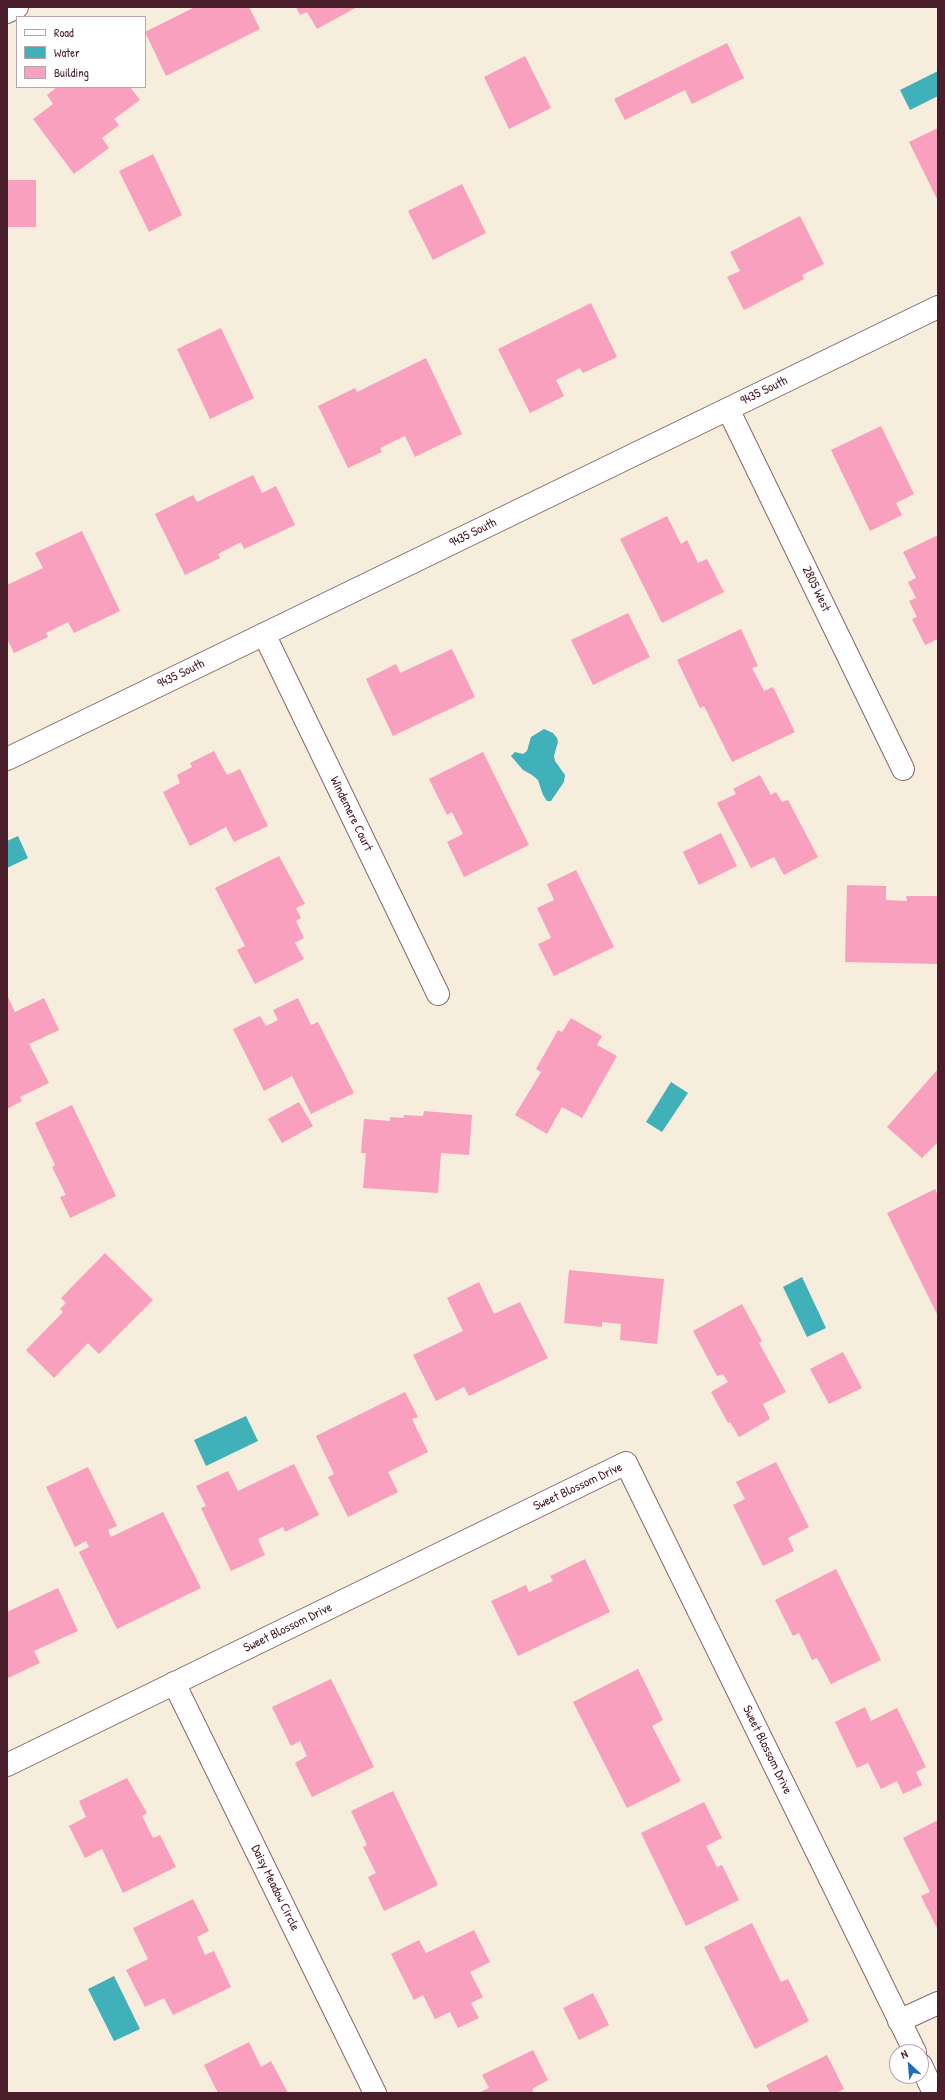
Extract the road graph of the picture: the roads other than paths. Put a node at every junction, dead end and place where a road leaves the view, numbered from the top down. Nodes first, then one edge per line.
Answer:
1 (17, 7) edge
2 (7, 12) edge
3 (938, 307) edge
4 (728, 409) junction
5 (264, 634) junction
6 (7, 758) edge
7 (903, 769) dead end
8 (438, 994) dead end
9 (174, 1683) junction
10 (7, 1765) edge
11 (938, 2003) edge
12 (900, 2021) junction
13 (911, 2044) edge
14 (929, 2082) edge
15 (375, 2093) edge
16 (934, 2093) edge

1 - 2 street
3 - 4 street, 9435 South
4 - 5 street, 9435 South
4 - 7 street, 2805 West
5 - 6 street, 9435 South
5 - 8 street, Windemere Court
9 - 10 street, Sweet Blossom Drive
9 - 12 street, Sweet Blossom Drive
9 - 15 street, Daisy Meadow Circle
11 - 12 street
12 - 13 street, Sweet Blossom Drive
14 - 16 street

